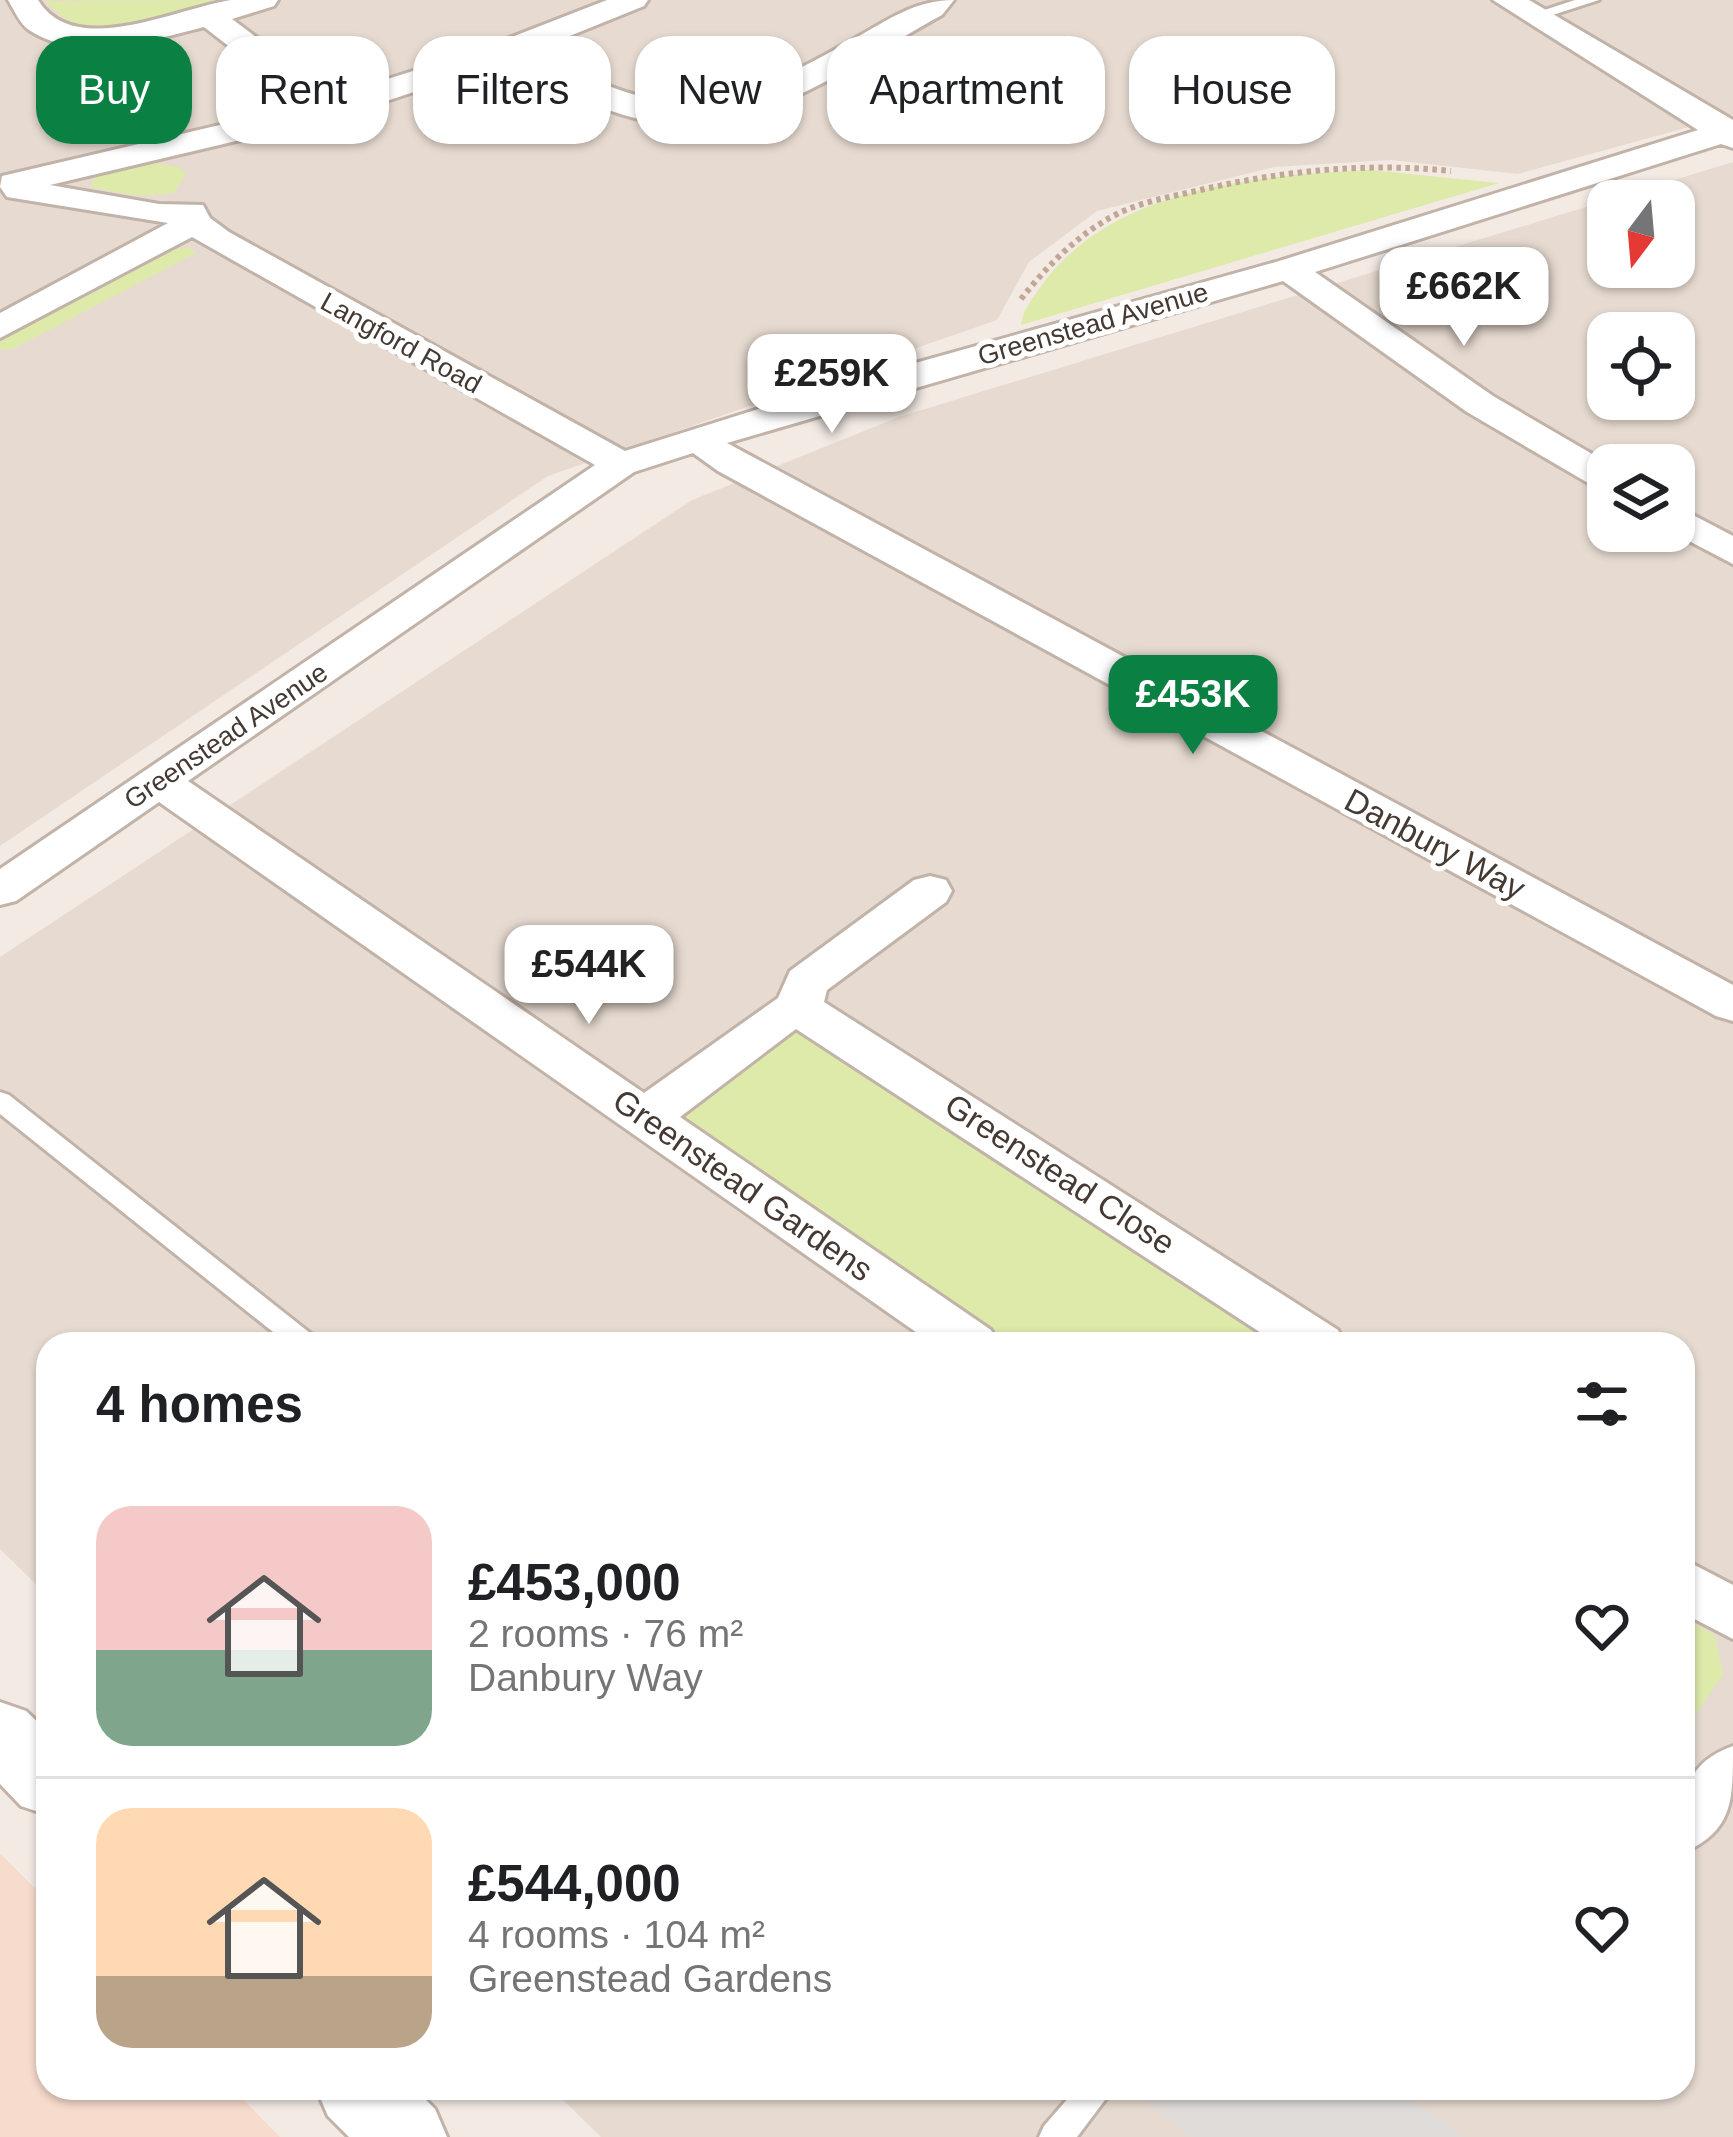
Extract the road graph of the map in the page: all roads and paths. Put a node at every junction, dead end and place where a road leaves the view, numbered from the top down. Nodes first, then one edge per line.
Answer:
1 (23, 0) edge
2 (263, 0) edge
3 (633, 0) edge
4 (938, 0) edge
5 (1592, 0) edge
6 (1521, 8) edge
7 (209, 16) junction
8 (235, 36) edge
9 (545, 36) edge
10 (611, 100) edge
11 (1730, 134) edge
12 (272, 144) edge
13 (7, 184) edge
14 (1541, 187) junction
15 (198, 188) junction
16 (1288, 269) junction
17 (0, 327) edge
18 (1000, 350) junction
19 (696, 438) junction
20 (621, 464) junction
21 (1587, 467) edge
22 (1695, 530) edge
23 (1733, 552) edge
24 (158, 781) junction
25 (0, 890) edge
26 (930, 890) dead end
27 (1733, 1005) edge
28 (799, 1008) junction
29 (0, 1101) edge
30 (646, 1117) junction
31 (291, 1332) edge
32 (955, 1332) edge
33 (1301, 1332) edge
34 (1695, 1590) edge
35 (1733, 1616) edge
36 (0, 1734) edge
37 (36, 1770) edge
38 (1733, 1772) edge
39 (1695, 1820) edge
40 (369, 2100) edge
41 (1088, 2100) edge
42 (406, 2137) edge
43 (1056, 2137) edge

1 - 7 street
2 - 7 street
3 - 9 street
4 - 10 street
5 - 6 lane
6 - 11 street
7 - 8 street
11 - 14 street, Greenstead Avenue
12 - 15 street
13 - 15 street
13 - 15 street, Langford Road
14 - 16 street, Greenstead Avenue
14 - 18 path
15 - 17 street
15 - 20 street, Langford Road
16 - 18 street, Greenstead Avenue
16 - 21 street
18 - 19 street, Greenstead Avenue
19 - 20 street, Greenstead Avenue
19 - 27 street, Danbury Way
20 - 24 street, Greenstead Avenue
22 - 23 street
24 - 25 street, Greenstead Avenue
24 - 30 street, Greenstead Gardens
26 - 28 street
28 - 30 street
28 - 33 street, Greenstead Close
29 - 31 lane
30 - 32 street, Greenstead Gardens
34 - 35 street
36 - 37 street
38 - 39 street
40 - 42 street
41 - 43 lane

